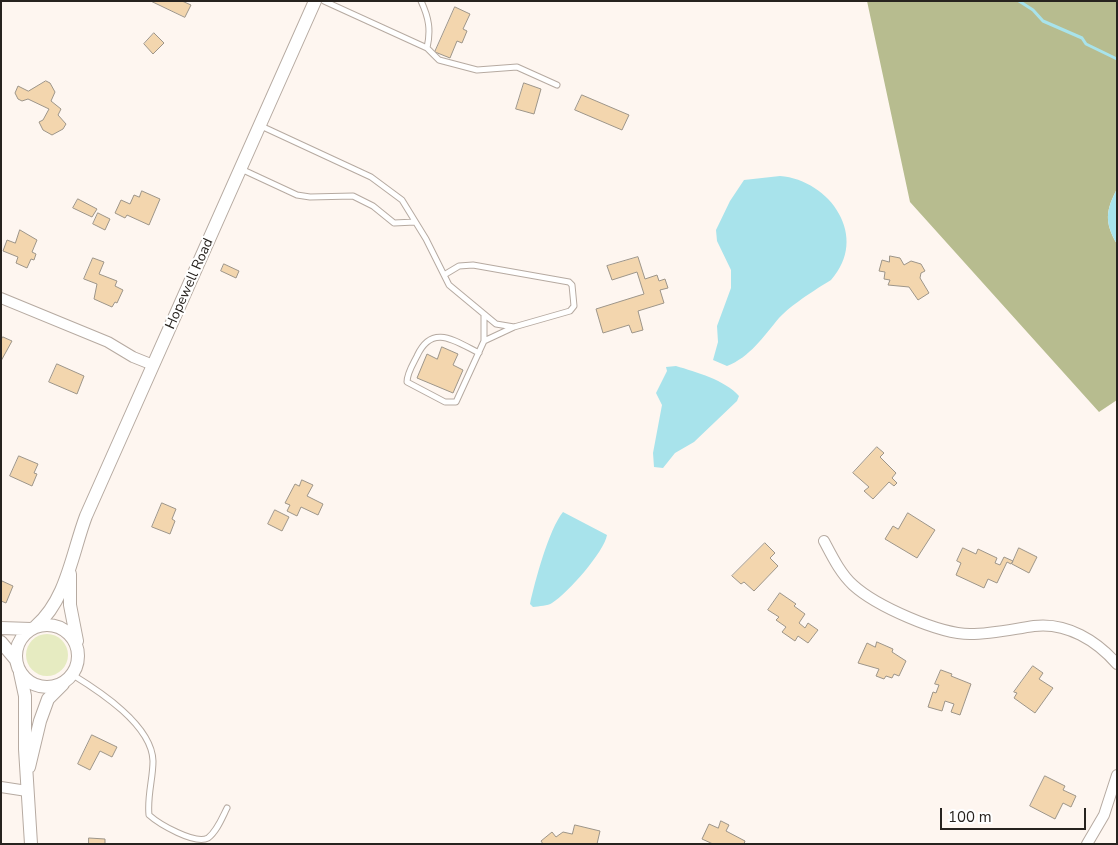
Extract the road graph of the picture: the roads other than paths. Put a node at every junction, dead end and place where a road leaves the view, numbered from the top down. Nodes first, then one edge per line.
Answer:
1 (316, 1) edge
2 (324, 1) edge
3 (421, 1) edge
4 (427, 48) junction
5 (557, 85) dead end
6 (260, 126) junction
7 (241, 168) junction
8 (415, 222) junction
9 (444, 276) junction
10 (1, 298) edge
11 (484, 314) junction
12 (514, 327) junction
13 (484, 342) junction
14 (479, 353) junction
15 (153, 365) junction
16 (824, 540) dead end
17 (70, 569) junction
18 (1, 628) edge
19 (33, 628) junction
20 (1, 642) edge
21 (77, 646) junction
22 (1115, 660) edge
23 (18, 665) junction
24 (69, 679) junction
25 (28, 775) junction
26 (1117, 775) edge
27 (1, 787) edge
28 (27, 790) junction
29 (227, 808) dead end
30 (31, 844) edge
31 (1087, 844) edge

1 - 6 street, Hopewell Road
2 - 4 lane
3 - 4 lane
4 - 5 lane
6 - 7 street, Hopewell Road
6 - 8 lane
7 - 8 lane
7 - 15 street, Hopewell Road
8 - 9 lane
9 - 11 lane
9 - 12 lane
10 - 15 street
11 - 12 lane
11 - 13 lane
12 - 13 lane
13 - 14 lane
14 - 14 lane
15 - 17 street, Hopewell Road
16 - 22 street
17 - 19 street, Hopewell Road
17 - 21 street, Hopewell Road
18 - 19 street
19 - 21 street
19 - 23 street
20 - 23 street
21 - 24 street
23 - 24 street
23 - 25 street
24 - 25 street
24 - 29 lane
25 - 28 street
26 - 31 street
27 - 28 street
28 - 30 street

